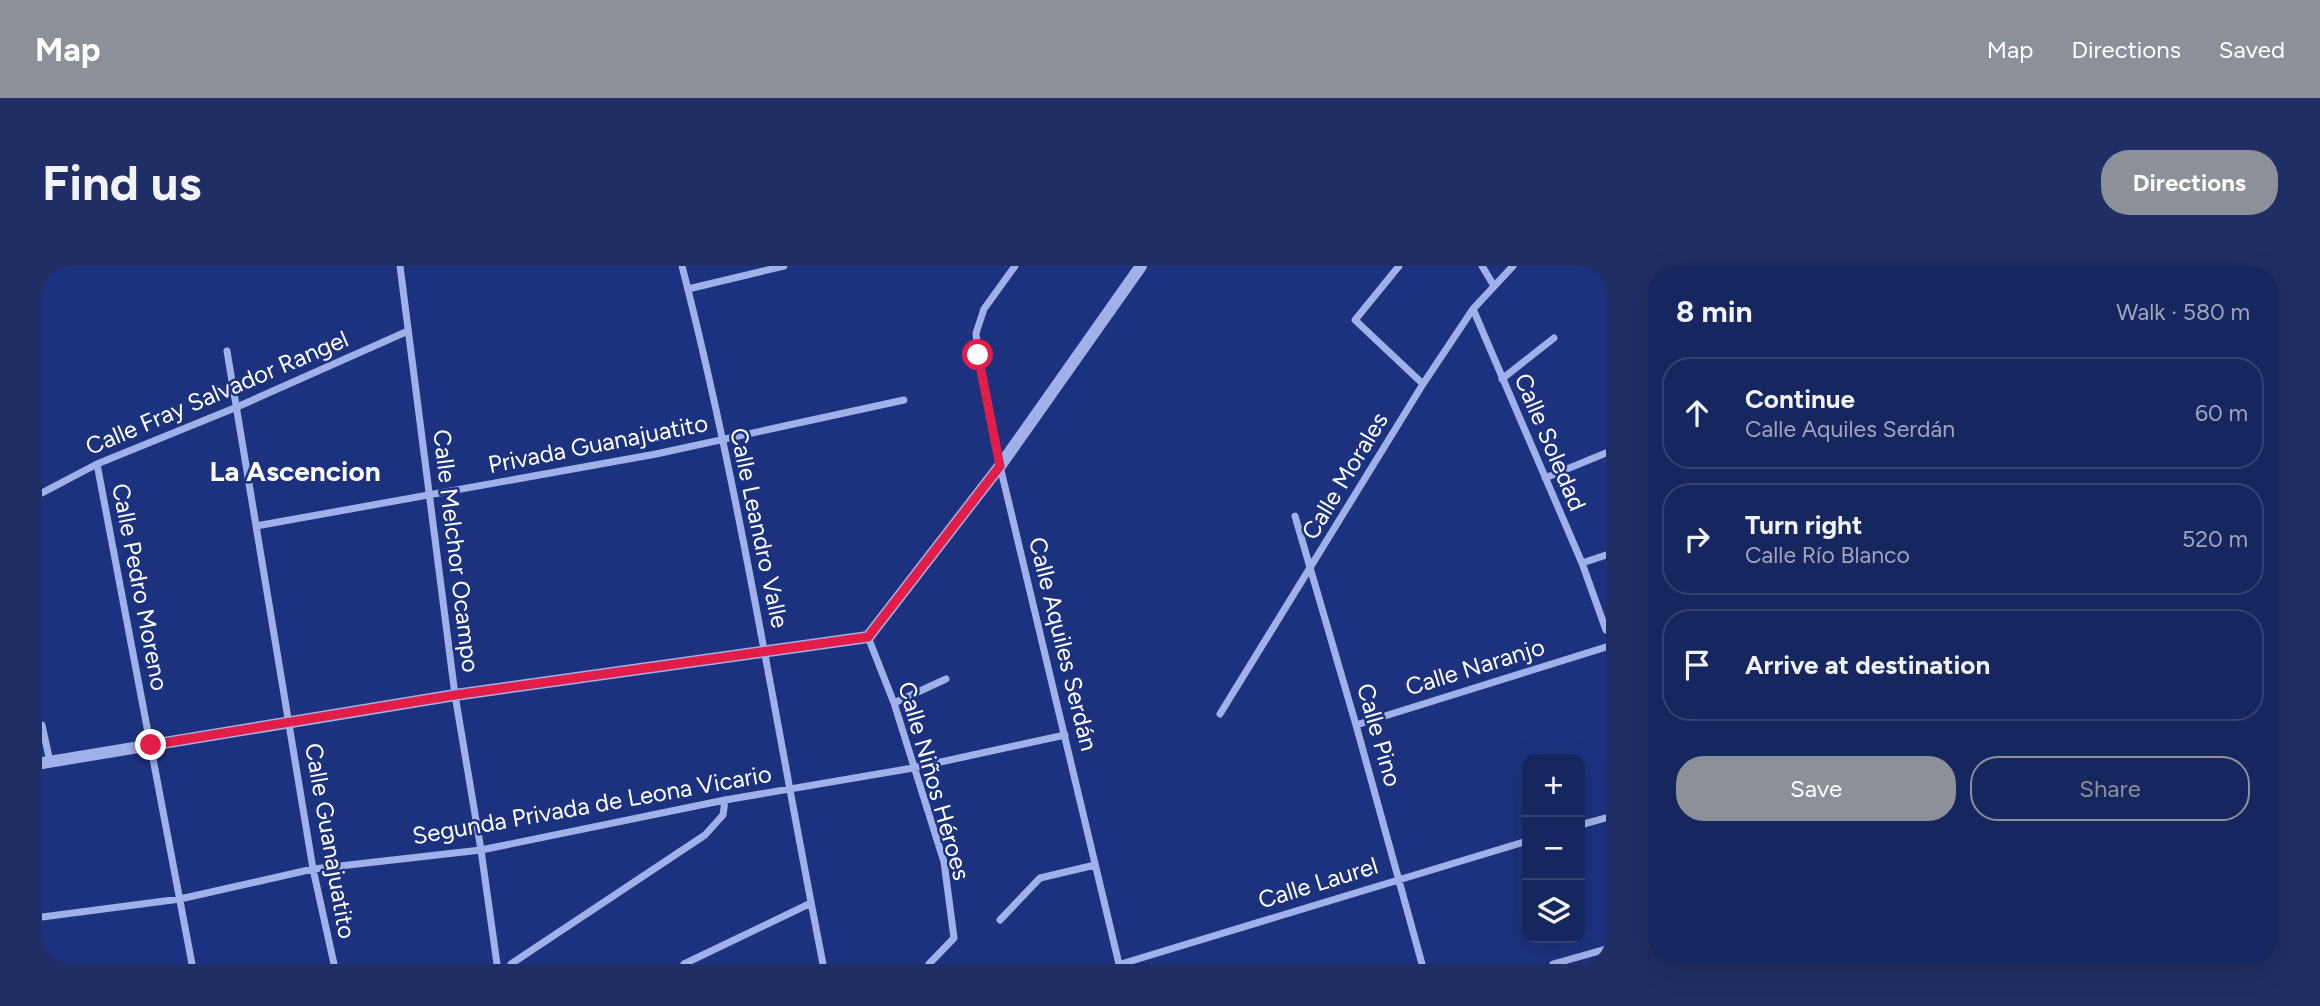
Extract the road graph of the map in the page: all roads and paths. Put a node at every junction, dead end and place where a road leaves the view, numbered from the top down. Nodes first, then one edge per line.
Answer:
1 (400, 266) edge
2 (682, 266) edge
3 (784, 266) edge
4 (1015, 266) edge
5 (1141, 266) edge
6 (1399, 266) edge
7 (1482, 266) edge
8 (1513, 266) edge
9 (1494, 286) junction
10 (688, 289) junction
11 (1473, 309) junction
12 (408, 331) junction
13 (1553, 338) dead end
14 (227, 351) dead end
15 (1502, 379) junction
16 (1423, 384) junction
17 (904, 400) dead end
18 (237, 407) junction
19 (722, 439) junction
20 (1606, 453) edge
21 (97, 464) junction
22 (1000, 466) junction
23 (1545, 478) junction
24 (42, 493) edge
25 (430, 496) junction
26 (1295, 516) dead end
27 (256, 526) junction
28 (1606, 555) edge
29 (1581, 563) junction
30 (1311, 567) junction
31 (1606, 630) edge
32 (868, 637) junction
33 (1606, 647) edge
34 (765, 652) junction
35 (946, 679) dead end
36 (455, 695) junction
37 (894, 702) junction
38 (1220, 714) dead end
39 (289, 723) junction
40 (42, 724) edge
41 (1356, 725) junction
42 (1065, 735) junction
43 (151, 745) junction
44 (46, 763) edge
45 (913, 768) junction
46 (789, 789) junction
47 (725, 800) junction
48 (1606, 818) edge
49 (1585, 824) edge
50 (1522, 842) edge
51 (481, 850) junction
52 (1096, 865) junction
53 (313, 869) junction
54 (1399, 878) junction
55 (180, 900) junction
56 (811, 903) junction
57 (42, 917) edge
58 (1000, 920) dead end
59 (1606, 949) edge
60 (192, 964) edge
61 (334, 964) edge
62 (497, 964) edge
63 (511, 964) edge
64 (684, 964) edge
65 (823, 964) edge
66 (929, 964) edge
67 (1120, 964) edge
68 (1422, 964) edge
69 (1553, 964) edge

1 - 12 street, Calle Melchor Ocampo
2 - 10 street, Calle Leandro Valle
3 - 10 street
4 - 22 street, Calle Aquiles Serdán
5 - 22 street
6 - 16 street
7 - 9 street
8 - 9 street, Calle Morales
9 - 11 street, Calle Morales
10 - 19 street, Calle Leandro Valle
11 - 15 street, Calle Soledad
11 - 16 street, Calle Morales
12 - 18 street, Calle Fray Salvador Rangel
12 - 25 street, Calle Melchor Ocampo
13 - 15 street
14 - 18 street, Calle Guanajuatito
15 - 23 street, Calle Soledad
16 - 30 street, Calle Morales
17 - 19 street, Privada Guanajuatito
18 - 21 street, Calle Fray Salvador Rangel
18 - 27 street, Calle Guanajuatito
19 - 25 street, Privada Guanajuatito
19 - 34 street, Calle Leandro Valle
20 - 23 street
21 - 24 street, Calle Fray Salvador Rangel
21 - 43 street, Calle Pedro Moreno
22 - 32 street
22 - 42 street, Calle Aquiles Serdán
23 - 29 street, Calle Soledad
25 - 27 street, Privada Guanajuatito
25 - 36 street, Calle Melchor Ocampo
26 - 30 street, Calle Pino
27 - 39 street, Calle Guanajuatito
28 - 29 street
29 - 31 street, Calle Soledad
30 - 38 street, Calle Morales
30 - 41 street, Calle Pino
32 - 34 street
32 - 37 street, Calle Niños Héroes
33 - 41 street, Calle Naranjo
34 - 36 street
34 - 46 street, Calle Leandro Valle
35 - 37 street
36 - 39 street
36 - 51 street, Calle Melchor Ocampo
37 - 45 street, Calle Niños Héroes
39 - 43 street
39 - 53 street, Calle Guanajuatito
40 - 44 street
41 - 54 street, Calle Pino
42 - 45 street, Segunda Privada de Leona Vicario
42 - 52 street, Calle Aquiles Serdán
43 - 44 street
43 - 55 street, Calle Pedro Moreno
45 - 46 street, Segunda Privada de Leona Vicario
45 - 66 street, Calle Niños Héroes
46 - 47 street, Segunda Privada de Leona Vicario
46 - 56 street, Calle Leandro Valle
47 - 51 street, Segunda Privada de Leona Vicario
47 - 63 street
48 - 49 street
50 - 54 street, Calle Laurel
51 - 53 street, Segunda Privada de Leona Vicario
51 - 62 street, Calle Melchor Ocampo
52 - 58 street
52 - 67 street, Calle Aquiles Serdán
53 - 55 street, Segunda Privada de Leona Vicario
53 - 61 street, Calle Guanajuatito
54 - 67 street, Calle Laurel
54 - 68 street, Calle Pino
55 - 57 street, Segunda Privada de Leona Vicario
55 - 60 street, Calle Pedro Moreno
56 - 64 street
56 - 65 street, Calle Leandro Valle
59 - 69 street

